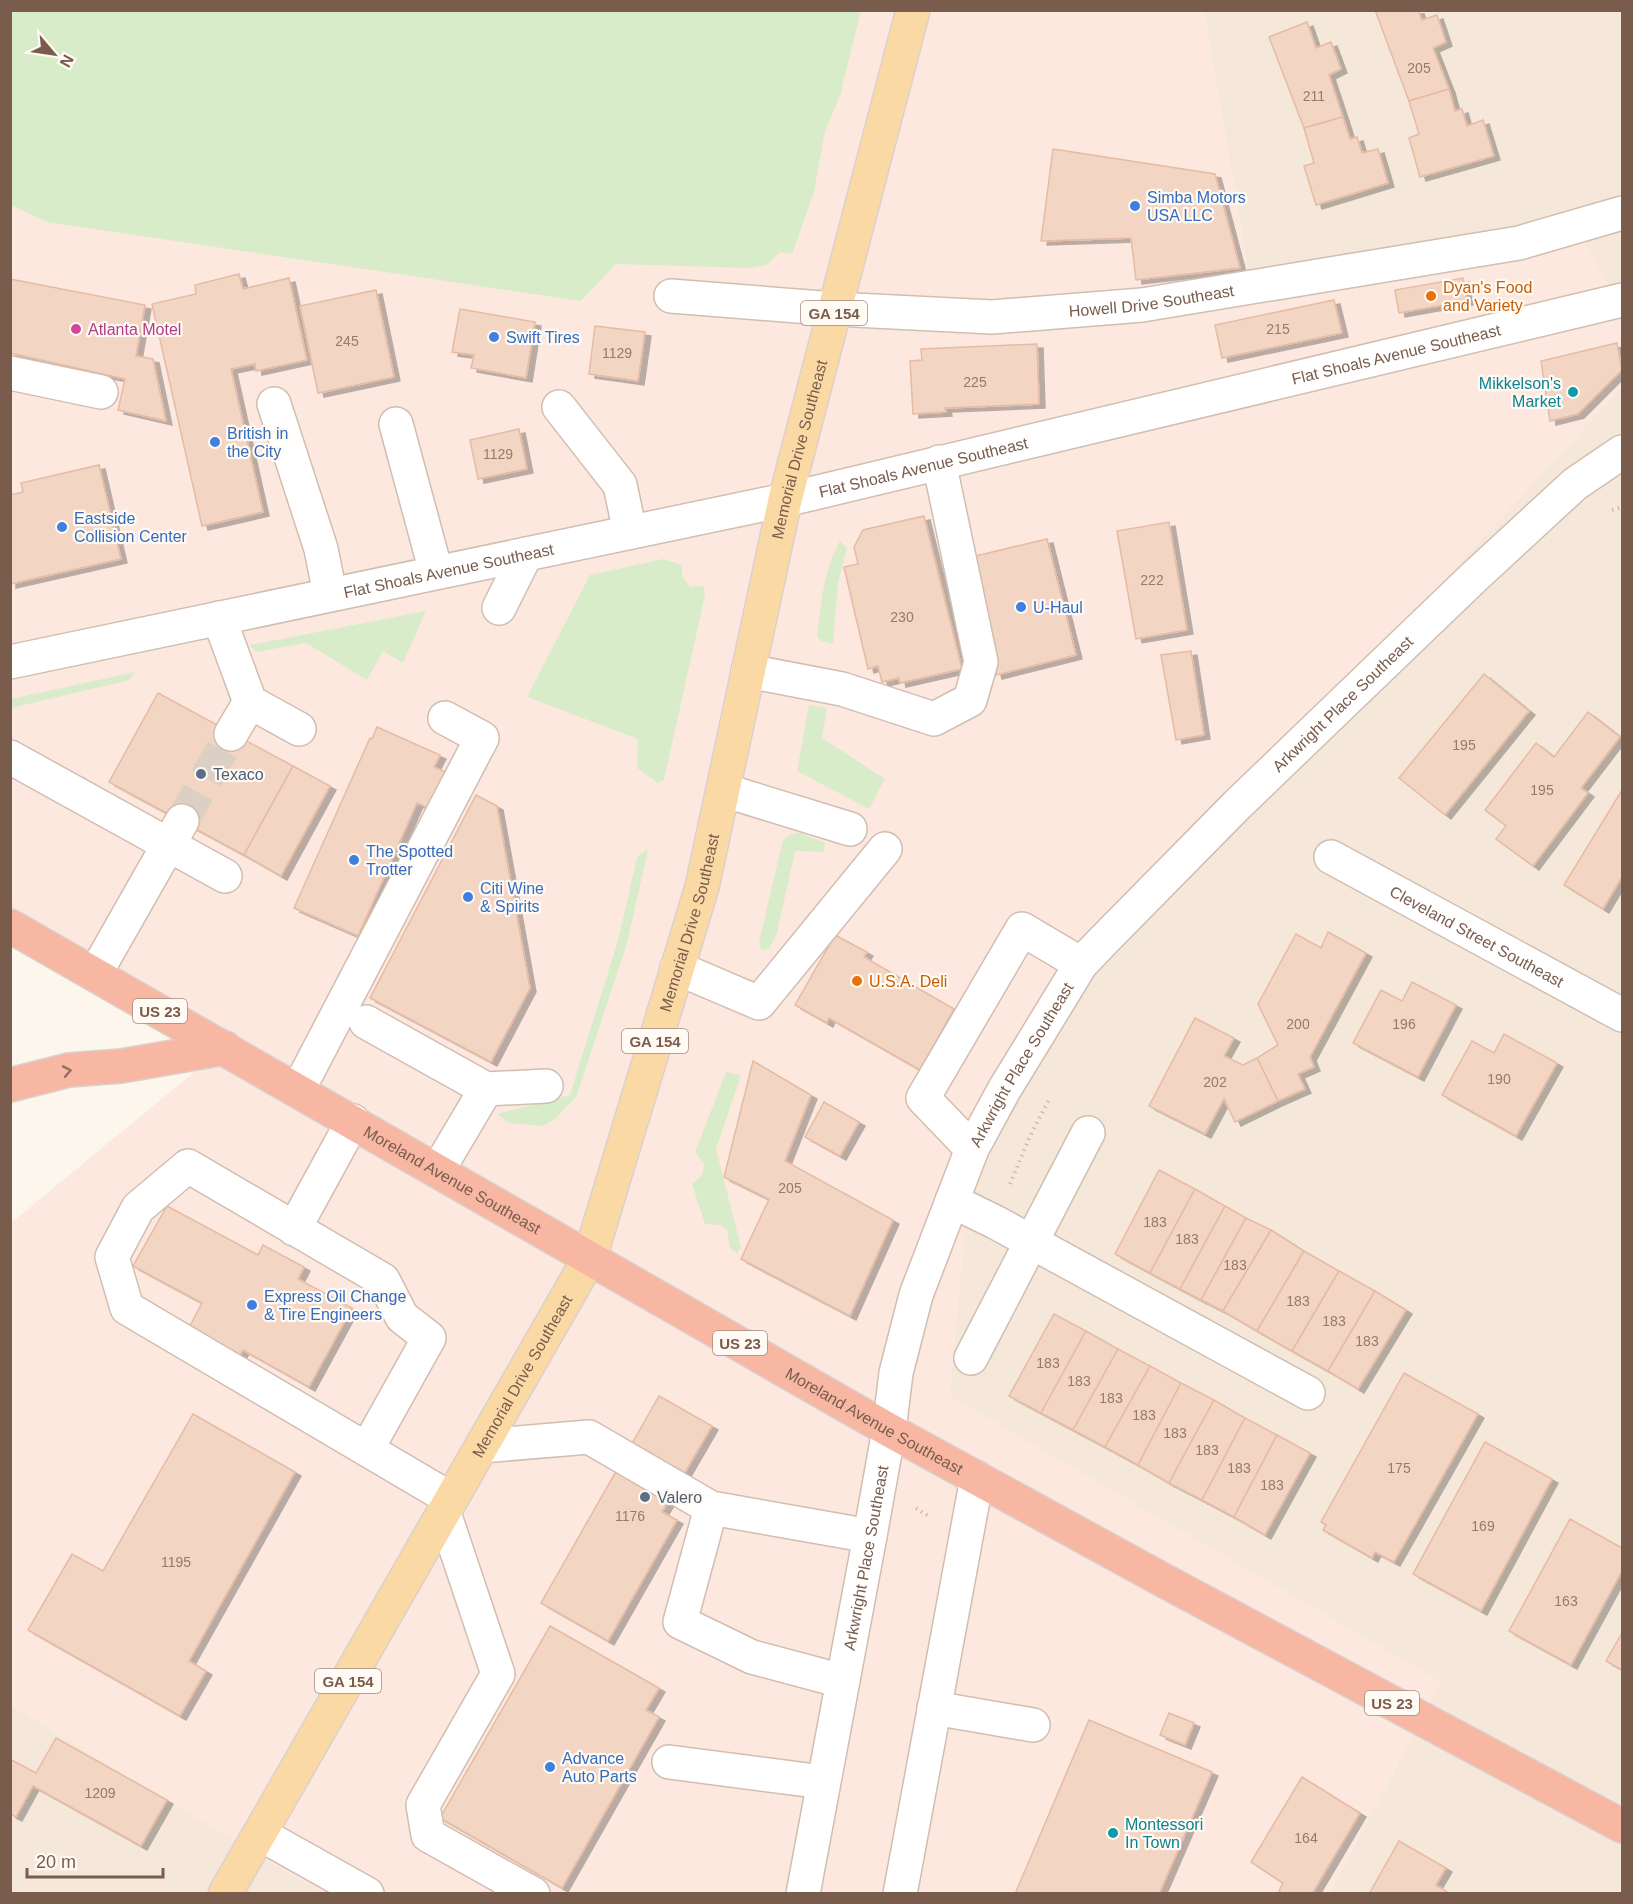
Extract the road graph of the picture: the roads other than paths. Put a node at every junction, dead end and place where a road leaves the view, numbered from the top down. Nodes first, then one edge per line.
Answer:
1 (913, 10) edge
2 (1623, 213) edge
3 (671, 296) dead end
4 (1623, 300) edge
5 (835, 309) junction
6 (10, 373) edge
7 (101, 392) dead end
8 (274, 404) dead end
9 (559, 407) dead end
10 (396, 424) dead end
11 (1623, 452) edge
12 (939, 462) junction
13 (785, 500) junction
14 (630, 532) junction
15 (526, 554) junction
16 (436, 572) junction
17 (330, 594) junction
18 (499, 608) dead end
19 (219, 618) junction
20 (10, 662) edge
21 (748, 671) junction
22 (250, 702) junction
23 (445, 718) dead end
24 (299, 729) dead end
25 (231, 734) tunnel mouth
26 (10, 757) edge
27 (723, 790) junction
28 (850, 829) dead end
29 (175, 833) junction
30 (885, 849) dead end
31 (1332, 857) dead end
32 (225, 876) dead end
33 (10, 926) edge
34 (1081, 964) junction
35 (677, 968) junction
36 (95, 974) junction
37 (1623, 1015) edge
38 (366, 1022) dead end
39 (225, 1048) junction
40 (10, 1085) edge
41 (546, 1086) dead end
42 (486, 1089) junction
43 (298, 1090) junction
44 (353, 1121) junction
45 (1088, 1133) dead end
46 (972, 1149) junction
47 (438, 1170) junction
48 (952, 1201) junction
49 (294, 1229) junction
50 (1032, 1242) junction
51 (590, 1257) junction
52 (971, 1358) dead end
53 (1308, 1393) dead end
54 (889, 1430) junction
55 (482, 1446) junction
56 (367, 1449) junction
57 (977, 1478) junction
58 (448, 1506) junction
59 (711, 1508) junction
60 (870, 1536) junction
61 (842, 1681) junction
62 (934, 1708) junction
63 (1033, 1725) dead end
64 (669, 1762) dead end
65 (823, 1782) junction
66 (1623, 1826) edge
67 (260, 1834) junction
68 (225, 1893) edge
69 (367, 1893) edge
70 (533, 1893) edge
71 (803, 1893) edge
72 (900, 1893) edge

1 - 5 main road, Memorial Drive Southeast / GA 154
2 - 5 street, Howell Drive Southeast
3 - 5 street, Howell Drive Southeast
4 - 12 street, Flat Shoals Avenue Southeast
5 - 13 main road, Memorial Drive Southeast / GA 154
6 - 7 street
8 - 17 street
9 - 14 street
10 - 16 street
11 - 34 street, Arkwright Place Southeast
12 - 13 street, Flat Shoals Avenue Southeast
12 - 21 street
13 - 14 street, Flat Shoals Avenue Southeast
13 - 21 main road, Memorial Drive Southeast / GA 154
14 - 15 street, Flat Shoals Avenue Southeast
15 - 16 street, Flat Shoals Avenue Southeast
15 - 18 street
16 - 17 street, Flat Shoals Avenue Southeast
17 - 19 street, Flat Shoals Avenue Southeast
19 - 20 street, Flat Shoals Avenue Southeast
19 - 22 street
21 - 27 main road, Memorial Drive Southeast / GA 154
22 - 24 street
22 - 25 street
23 - 43 street
26 - 29 street
27 - 28 street
27 - 35 main road, Memorial Drive Southeast / GA 154
29 - 32 street
29 - 36 street
30 - 35 street
31 - 37 street, Cleveland Street Southeast
33 - 36 highway, Moreland Avenue Southeast / US 23
34 - 46 street, Arkwright Place Southeast
34 - 46 street
35 - 51 main road, Memorial Drive Southeast / GA 154
36 - 39 highway, Moreland Avenue Southeast / US 23
38 - 42 street
40 -> 39 highway
39 - 43 highway, Moreland Avenue Southeast / US 23
41 - 42 street
42 - 47 street
43 - 44 highway, Moreland Avenue Southeast / US 23
44 - 47 highway, Moreland Avenue Southeast / US 23
44 - 49 street
45 - 50 street
46 - 48 street, Arkwright Place Southeast
47 - 51 highway, Moreland Avenue Southeast / US 23
48 - 50 street
48 - 54 street, Arkwright Place Southeast
49 - 56 street
49 - 56 street
50 - 52 street
50 - 53 street
51 - 54 highway, Moreland Avenue Southeast / US 23
51 - 55 main road, Memorial Drive Southeast / GA 154
54 - 57 highway, Moreland Avenue Southeast / US 23
54 - 60 street, Arkwright Place Southeast
55 - 58 main road, Memorial Drive Southeast / GA 154
55 - 59 street
56 - 58 street
57 - 62 street
57 - 66 highway, Moreland Avenue Southeast / US 23
58 - 67 main road, Memorial Drive Southeast / GA 154
58 - 70 street
59 - 60 street
59 - 61 street
60 - 61 street, Arkwright Place Southeast
61 - 65 street, Arkwright Place Southeast
62 - 63 street
62 - 72 street
64 - 65 street
65 - 71 street, Arkwright Place Southeast
67 - 68 main road, Memorial Drive Southeast / GA 154
67 - 69 street

